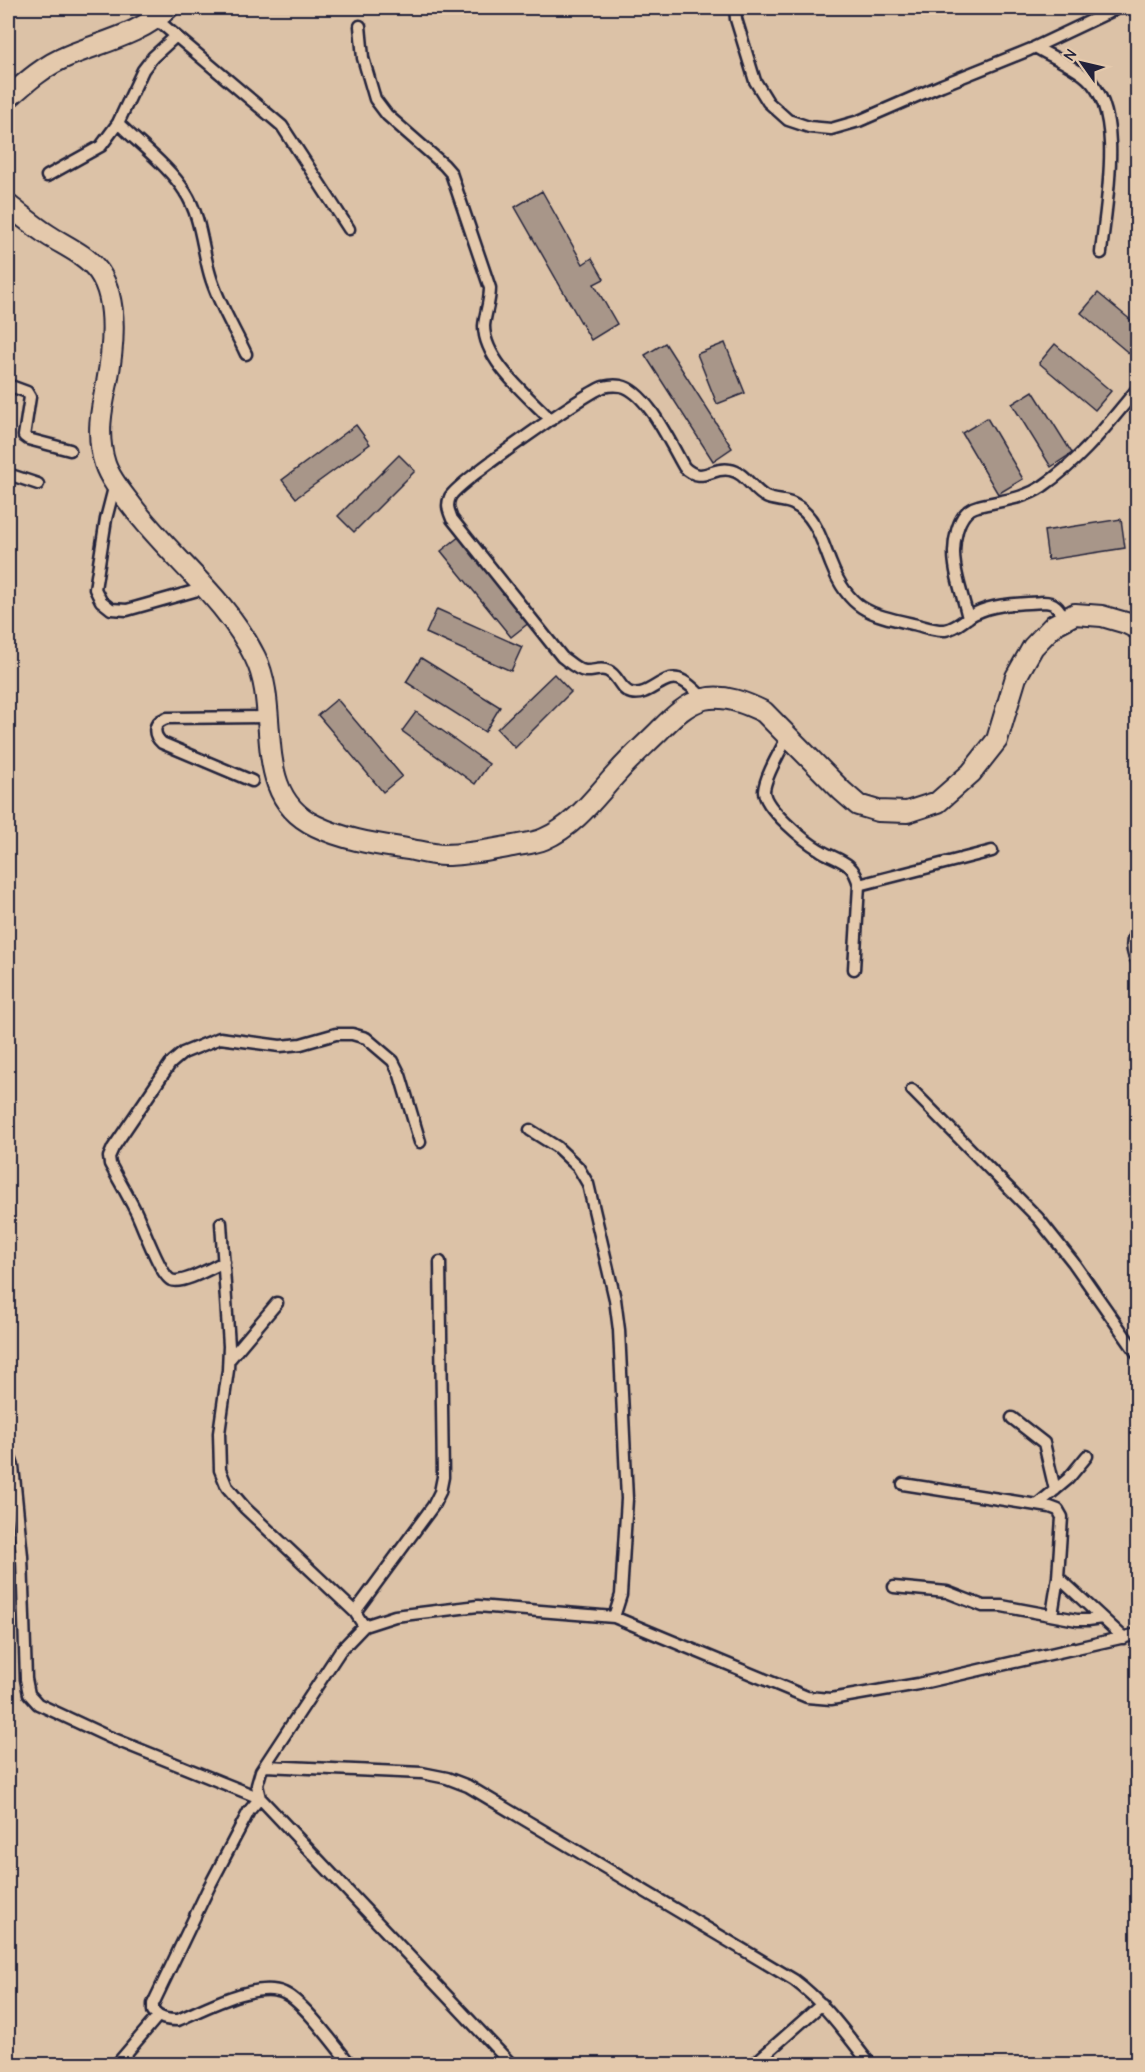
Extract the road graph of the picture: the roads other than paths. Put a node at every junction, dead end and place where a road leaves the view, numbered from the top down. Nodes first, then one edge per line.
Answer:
1 (735, 8) edge
2 (1118, 8) edge
3 (162, 13) edge
4 (360, 27) dead end
5 (176, 36) junction
6 (1035, 47) junction
7 (8, 98) edge
8 (118, 123) junction
9 (47, 176) dead end
10 (8, 206) edge
11 (349, 229) dead end
12 (1101, 253) dead end
13 (246, 354) dead end
14 (8, 385) edge
15 (1137, 388) edge
16 (551, 420) junction
17 (70, 450) dead end
18 (8, 474) edge
19 (39, 484) dead end
20 (115, 484) junction
21 (206, 588) junction
22 (968, 618) junction
23 (1064, 618) junction
24 (1137, 629) edge
25 (704, 699) junction
26 (267, 717) junction
27 (788, 736) junction
28 (252, 781) dead end
29 (992, 851) dead end
30 (860, 885) junction
31 (1137, 929) edge
32 (1137, 963) edge
33 (854, 969) dead end
34 (912, 1090) dead end
35 (530, 1130) dead end
36 (420, 1142) dead end
37 (221, 1223) dead end
38 (224, 1262) junction
39 (440, 1262) dead end
40 (277, 1303) dead end
41 (1137, 1356) edge
42 (229, 1360) junction
43 (1012, 1418) dead end
44 (8, 1452) edge
45 (1087, 1456) dead end
46 (903, 1484) dead end
47 (1055, 1491) junction
48 (1037, 1504) junction
49 (8, 1556) edge
50 (22, 1556) junction
51 (1058, 1577) junction
52 (894, 1587) dead end
53 (355, 1612) junction
54 (1052, 1615) junction
55 (614, 1617) junction
56 (1102, 1618) junction
57 (364, 1626) junction
58 (1137, 1634) edge
59 (1124, 1638) junction
60 (265, 1766) junction
61 (260, 1798) junction
62 (822, 2004) junction
63 (158, 2016) junction
64 (117, 2064) edge
65 (350, 2064) edge
66 (511, 2064) edge
67 (754, 2064) edge
68 (870, 2064) edge

1 - 6 lane
2 - 6 lane
3 - 5 lane
3 - 7 street
4 - 16 lane
5 - 8 lane
5 - 11 lane
6 - 12 lane
8 - 9 lane
8 - 13 lane
10 - 20 street
14 - 17 lane
15 - 22 lane
16 - 22 lane
16 - 25 lane
18 - 19 lane
20 - 21 street
20 - 21 lane
21 - 26 street
22 - 23 lane
23 - 24 street
23 - 27 street
25 - 26 street
25 - 27 street
26 - 28 lane
27 - 30 lane
29 - 30 lane
30 - 33 lane
31 - 32 lane
34 - 41 lane
35 - 55 lane
36 - 38 lane
37 - 38 lane
38 - 42 lane
39 - 53 lane
40 - 42 lane
42 - 53 lane
43 - 47 lane
44 - 50 lane
45 - 47 lane
46 - 48 lane
47 - 48 lane
48 - 51 lane
49 - 50 lane
50 - 61 lane
51 - 54 lane
51 - 56 lane
52 - 54 lane
53 - 57 lane
54 - 56 lane
55 - 57 lane
55 - 59 lane
56 - 59 lane
57 - 60 lane
58 - 59 lane
60 - 61 lane
60 - 62 lane
61 - 63 lane
61 - 66 lane
62 - 67 lane
62 - 68 lane
63 - 64 lane
63 - 65 lane

